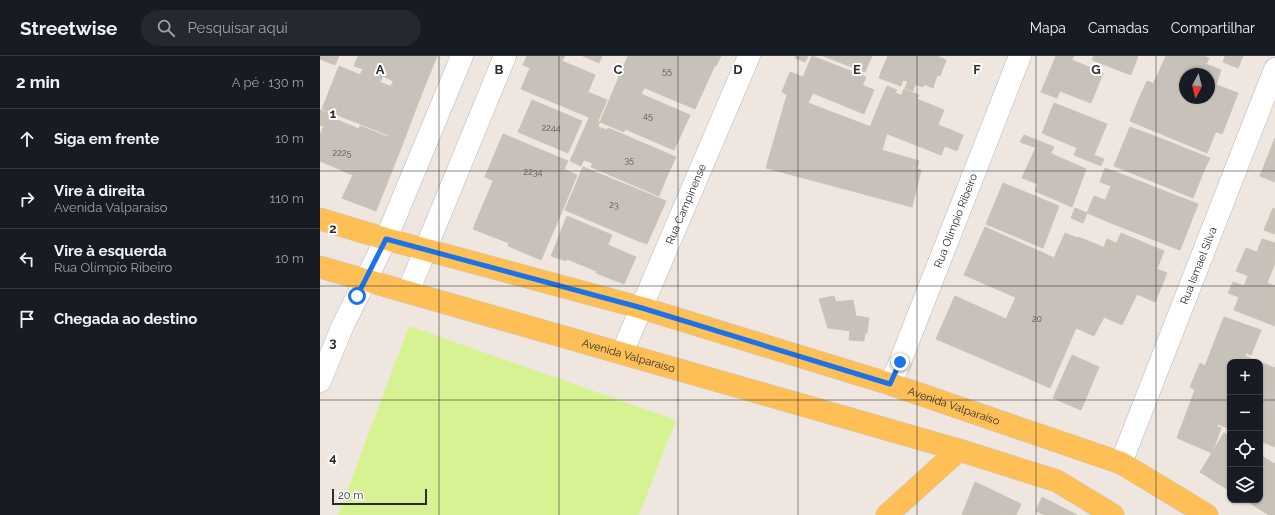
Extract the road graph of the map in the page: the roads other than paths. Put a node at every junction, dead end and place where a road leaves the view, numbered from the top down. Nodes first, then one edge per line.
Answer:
1 (462, 56) edge
2 (505, 56) edge
3 (749, 56) edge
4 (1020, 56) edge
5 (1275, 69) edge
6 (320, 219) edge
7 (386, 239) junction
8 (425, 250) junction
9 (320, 267) edge
10 (366, 280) junction
11 (408, 292) junction
12 (642, 308) junction
13 (622, 353) junction
14 (320, 381) edge
15 (890, 384) junction
16 (959, 450) junction
17 (1121, 463) junction
18 (887, 515) edge
19 (1113, 515) edge
20 (1208, 515) edge

1 - 7 street
2 - 8 street
3 - 12 street, Rua Campinense
4 - 15 street, Rua Olímpio Ribeiro
5 - 17 street, Rua Ismael Silva
6 - 7 main road, Avenida Valparaíso
7 - 8 main road, Avenida Valparaíso
7 - 10 street
8 - 11 street
8 - 12 main road, Avenida Valparaíso
9 - 10 main road, Avenida Valparaíso
10 - 11 main road, Avenida Valparaíso
10 - 14 street
11 - 13 main road, Avenida Valparaíso
12 - 13 street, Rua Campinense
12 - 15 main road, Avenida Valparaíso
13 - 16 main road, Avenida Valparaíso
15 - 17 main road, Avenida Valparaíso
16 - 18 main road
16 - 19 main road, Avenida Valparaíso
17 - 20 main road, Avenida Valparaíso

